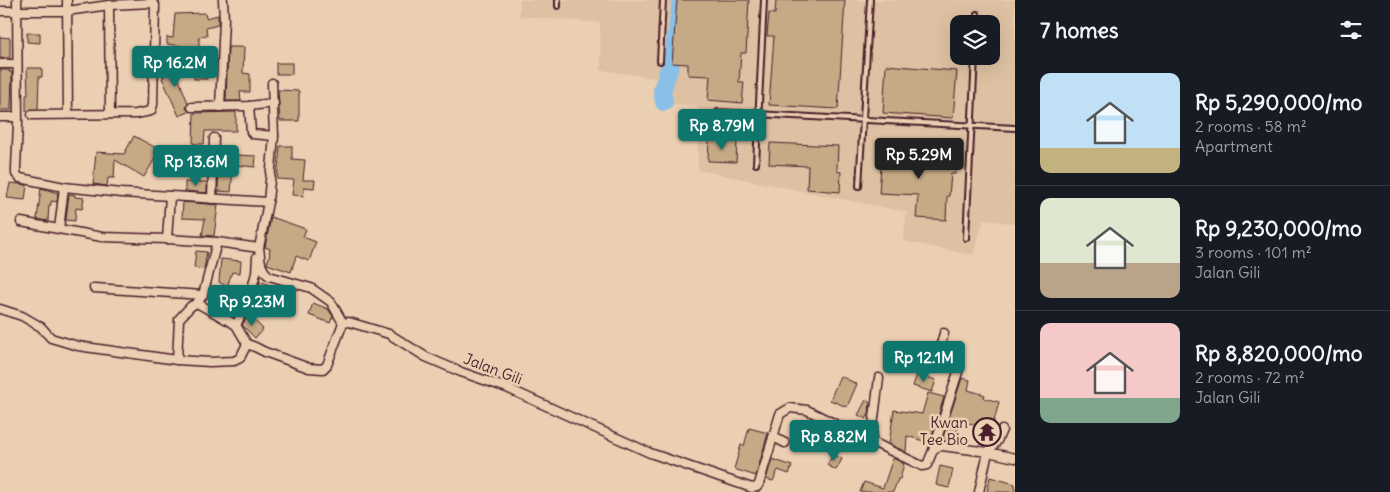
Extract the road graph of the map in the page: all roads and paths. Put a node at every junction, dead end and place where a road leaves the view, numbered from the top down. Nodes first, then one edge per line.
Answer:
1 (17, 0) edge
2 (67, 0) edge
3 (223, 0) edge
4 (558, 0) edge
5 (663, 0) edge
6 (764, 0) edge
7 (870, 0) edge
8 (109, 5) junction
9 (558, 6) dead end
10 (0, 11) edge
11 (17, 11) junction
12 (67, 11) junction
13 (660, 61) dead end
14 (0, 64) edge
15 (17, 64) junction
16 (975, 65) edge
17 (272, 83) dead end
18 (274, 104) junction
19 (249, 106) junction
20 (192, 107) dead end
21 (220, 107) junction
22 (718, 112) dead end
23 (68, 114) junction
24 (110, 114) junction
25 (758, 114) junction
26 (32, 115) dead end
27 (0, 117) edge
28 (17, 117) junction
29 (862, 121) junction
30 (972, 126) junction
31 (1015, 128) edge
32 (274, 136) junction
33 (214, 138) dead end
34 (756, 164) dead end
35 (64, 186) junction
36 (859, 186) dead end
37 (170, 196) junction
38 (212, 199) junction
39 (268, 202) junction
40 (21, 222) dead end
41 (59, 229) junction
42 (966, 238) dead end
43 (167, 239) junction
44 (217, 242) junction
45 (259, 248) junction
46 (94, 288) dead end
47 (203, 295) junction
48 (197, 303) junction
49 (0, 310) edge
50 (343, 323) junction
51 (236, 325) junction
52 (944, 333) dead end
53 (247, 344) junction
54 (177, 360) junction
55 (880, 378) dead end
56 (1002, 430) dead end
57 (773, 437) junction
58 (871, 442) junction
59 (785, 443) dead end
60 (934, 448) junction
61 (988, 452) junction
62 (1015, 458) edge
63 (979, 492) edge

1 - 11 street
2 - 12 street
3 - 21 street
4 - 9 lane
5 - 13 lane
6 - 25 lane
7 - 29 lane
8 - 12 street
8 - 24 street
8 - 24 street
10 - 11 street
11 - 12 street
11 - 15 street
12 - 23 street
14 - 15 street
15 - 28 street
16 - 30 lane
17 - 18 street
18 - 19 street
18 - 32 street
19 - 21 street
19 - 32 street
20 - 21 street
22 - 25 lane
23 - 24 street
23 - 26 street
25 - 29 lane
25 - 34 lane
27 - 28 street
28 - 35 street
29 - 30 lane
29 - 36 lane
30 - 31 lane
30 - 42 lane
32 - 39 street
33 - 38 street
35 - 37 street
35 - 41 street
37 - 38 street
37 - 43 street
38 - 39 street
39 - 45 street
40 - 41 street
41 - 43 street
43 - 44 street
44 - 45 street
44 - 47 street
45 - 50 street
45 - 51 street
46 - 47 street
47 - 48 street
48 - 51 street
48 - 54 street
49 - 54 street
50 - 53 street
50 - 57 street, Jalan Gili
51 - 53 street
52 - 60 street
53 - 54 street
55 - 58 street
56 - 61 street
57 - 58 street
57 - 59 street
58 - 60 street
60 - 61 street
61 - 62 street
61 - 63 street

